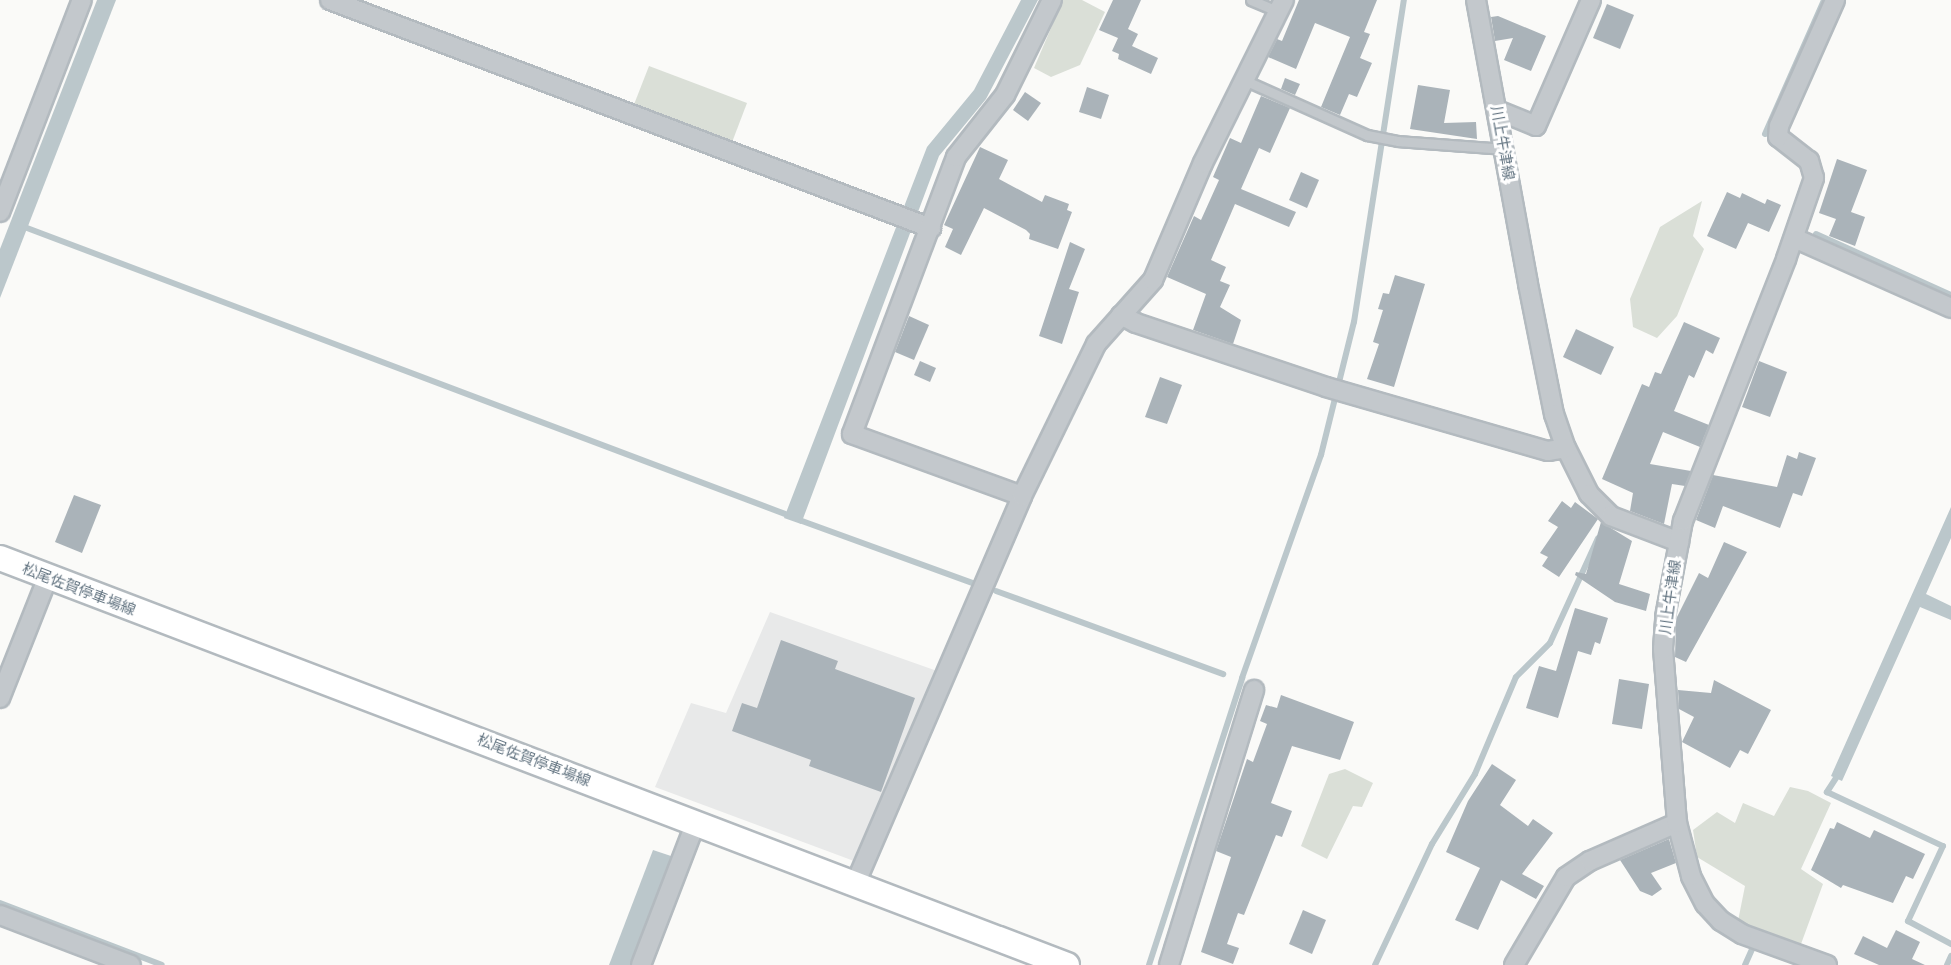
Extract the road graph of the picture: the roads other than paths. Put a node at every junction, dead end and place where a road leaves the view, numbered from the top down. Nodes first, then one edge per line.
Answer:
1 (82, 0) edge
2 (330, 0) edge
3 (1052, 0) edge
4 (1251, 0) edge
5 (1476, 0) edge
6 (1591, 0) edge
7 (1835, 0) edge
8 (1282, 6) edge
9 (1244, 81) junction
10 (1497, 110) junction
11 (1504, 149) junction
12 (4, 193) edge
13 (0, 212) edge
14 (926, 226) junction
15 (1794, 238) junction
16 (1951, 308) edge
17 (1122, 315) junction
18 (1566, 448) junction
19 (1022, 496) junction
20 (1679, 542) junction
21 (0, 558) edge
22 (48, 577) junction
23 (1254, 690) dead end
24 (0, 698) edge
25 (696, 822) junction
26 (1677, 823) junction
27 (856, 882) junction
28 (0, 915) edge
29 (131, 965) edge
30 (641, 965) edge
31 (1067, 965) edge
32 (1169, 965) edge
33 (1514, 965) edge
34 (1827, 965) edge

1 - 12 street
2 - 14 street
3 - 14 street
4 - 8 lane
5 - 10 street, 川上牛津線
6 - 10 street
7 - 15 street
8 - 9 street
9 - 11 lane
9 - 17 street
10 - 11 street, 川上牛津線
11 - 18 street, 川上牛津線
12 - 13 street
14 - 19 street
15 - 16 street
15 - 20 street
17 - 18 street
17 - 19 street
18 - 20 street, 川上牛津線
19 - 27 street
20 - 26 street, 川上牛津線
21 - 22 main road, 松尾佐賀停車場線
22 - 24 street
22 - 25 main road, 松尾佐賀停車場線
23 - 32 street
25 - 27 main road, 松尾佐賀停車場線
25 - 30 street
26 - 33 street
26 - 34 street, 川上牛津線
27 - 31 main road, 松尾佐賀停車場線
28 - 29 street

